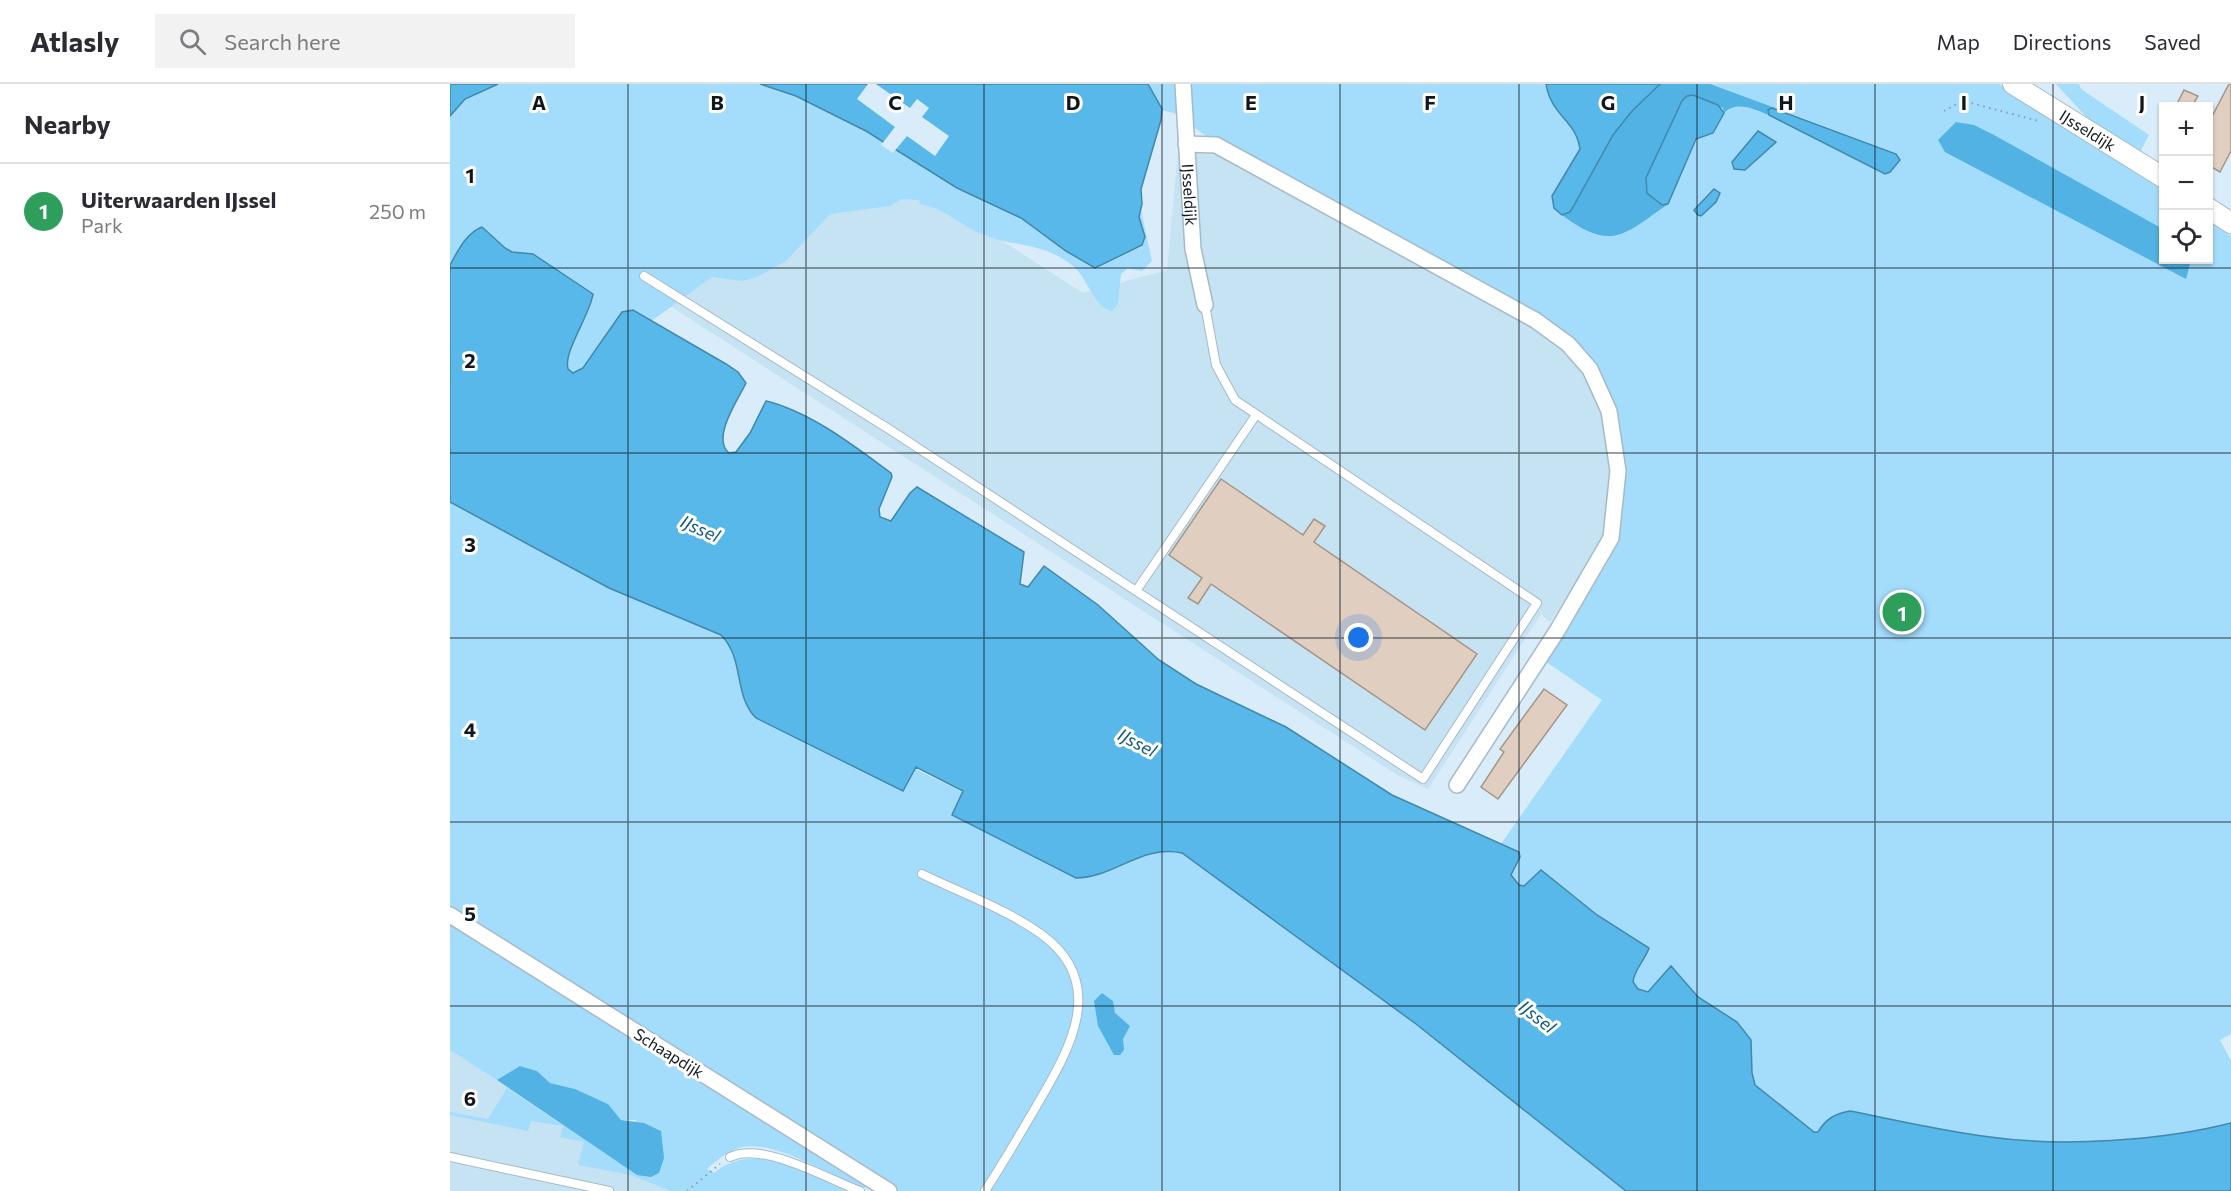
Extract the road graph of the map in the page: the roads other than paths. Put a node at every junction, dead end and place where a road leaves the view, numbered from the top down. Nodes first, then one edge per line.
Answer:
1 (1183, 84) edge
2 (2013, 84) edge
3 (1186, 144) junction
4 (2159, 175) edge
5 (2211, 210) edge
6 (2231, 223) edge
7 (644, 276) dead end
8 (1205, 305) joint
9 (1256, 415) junction
10 (1136, 591) junction
11 (1457, 785) dead end
12 (922, 874) dead end
13 (450, 915) edge
14 (450, 1157) edge
15 (730, 1157) road end
16 (609, 1191) edge
17 (860, 1191) edge
18 (888, 1191) edge
19 (986, 1191) edge

1 - 3 street, IJsseldijk
2 - 4 street, IJsseldijk
3 - 8 street, IJsseldijk
3 - 11 street
5 - 6 street
7 - 10 lane
8 - 9 lane
9 - 10 lane
9 - 10 lane
12 - 19 lane
13 - 18 street, Schaapdijk
14 - 16 lane
15 - 17 lane

